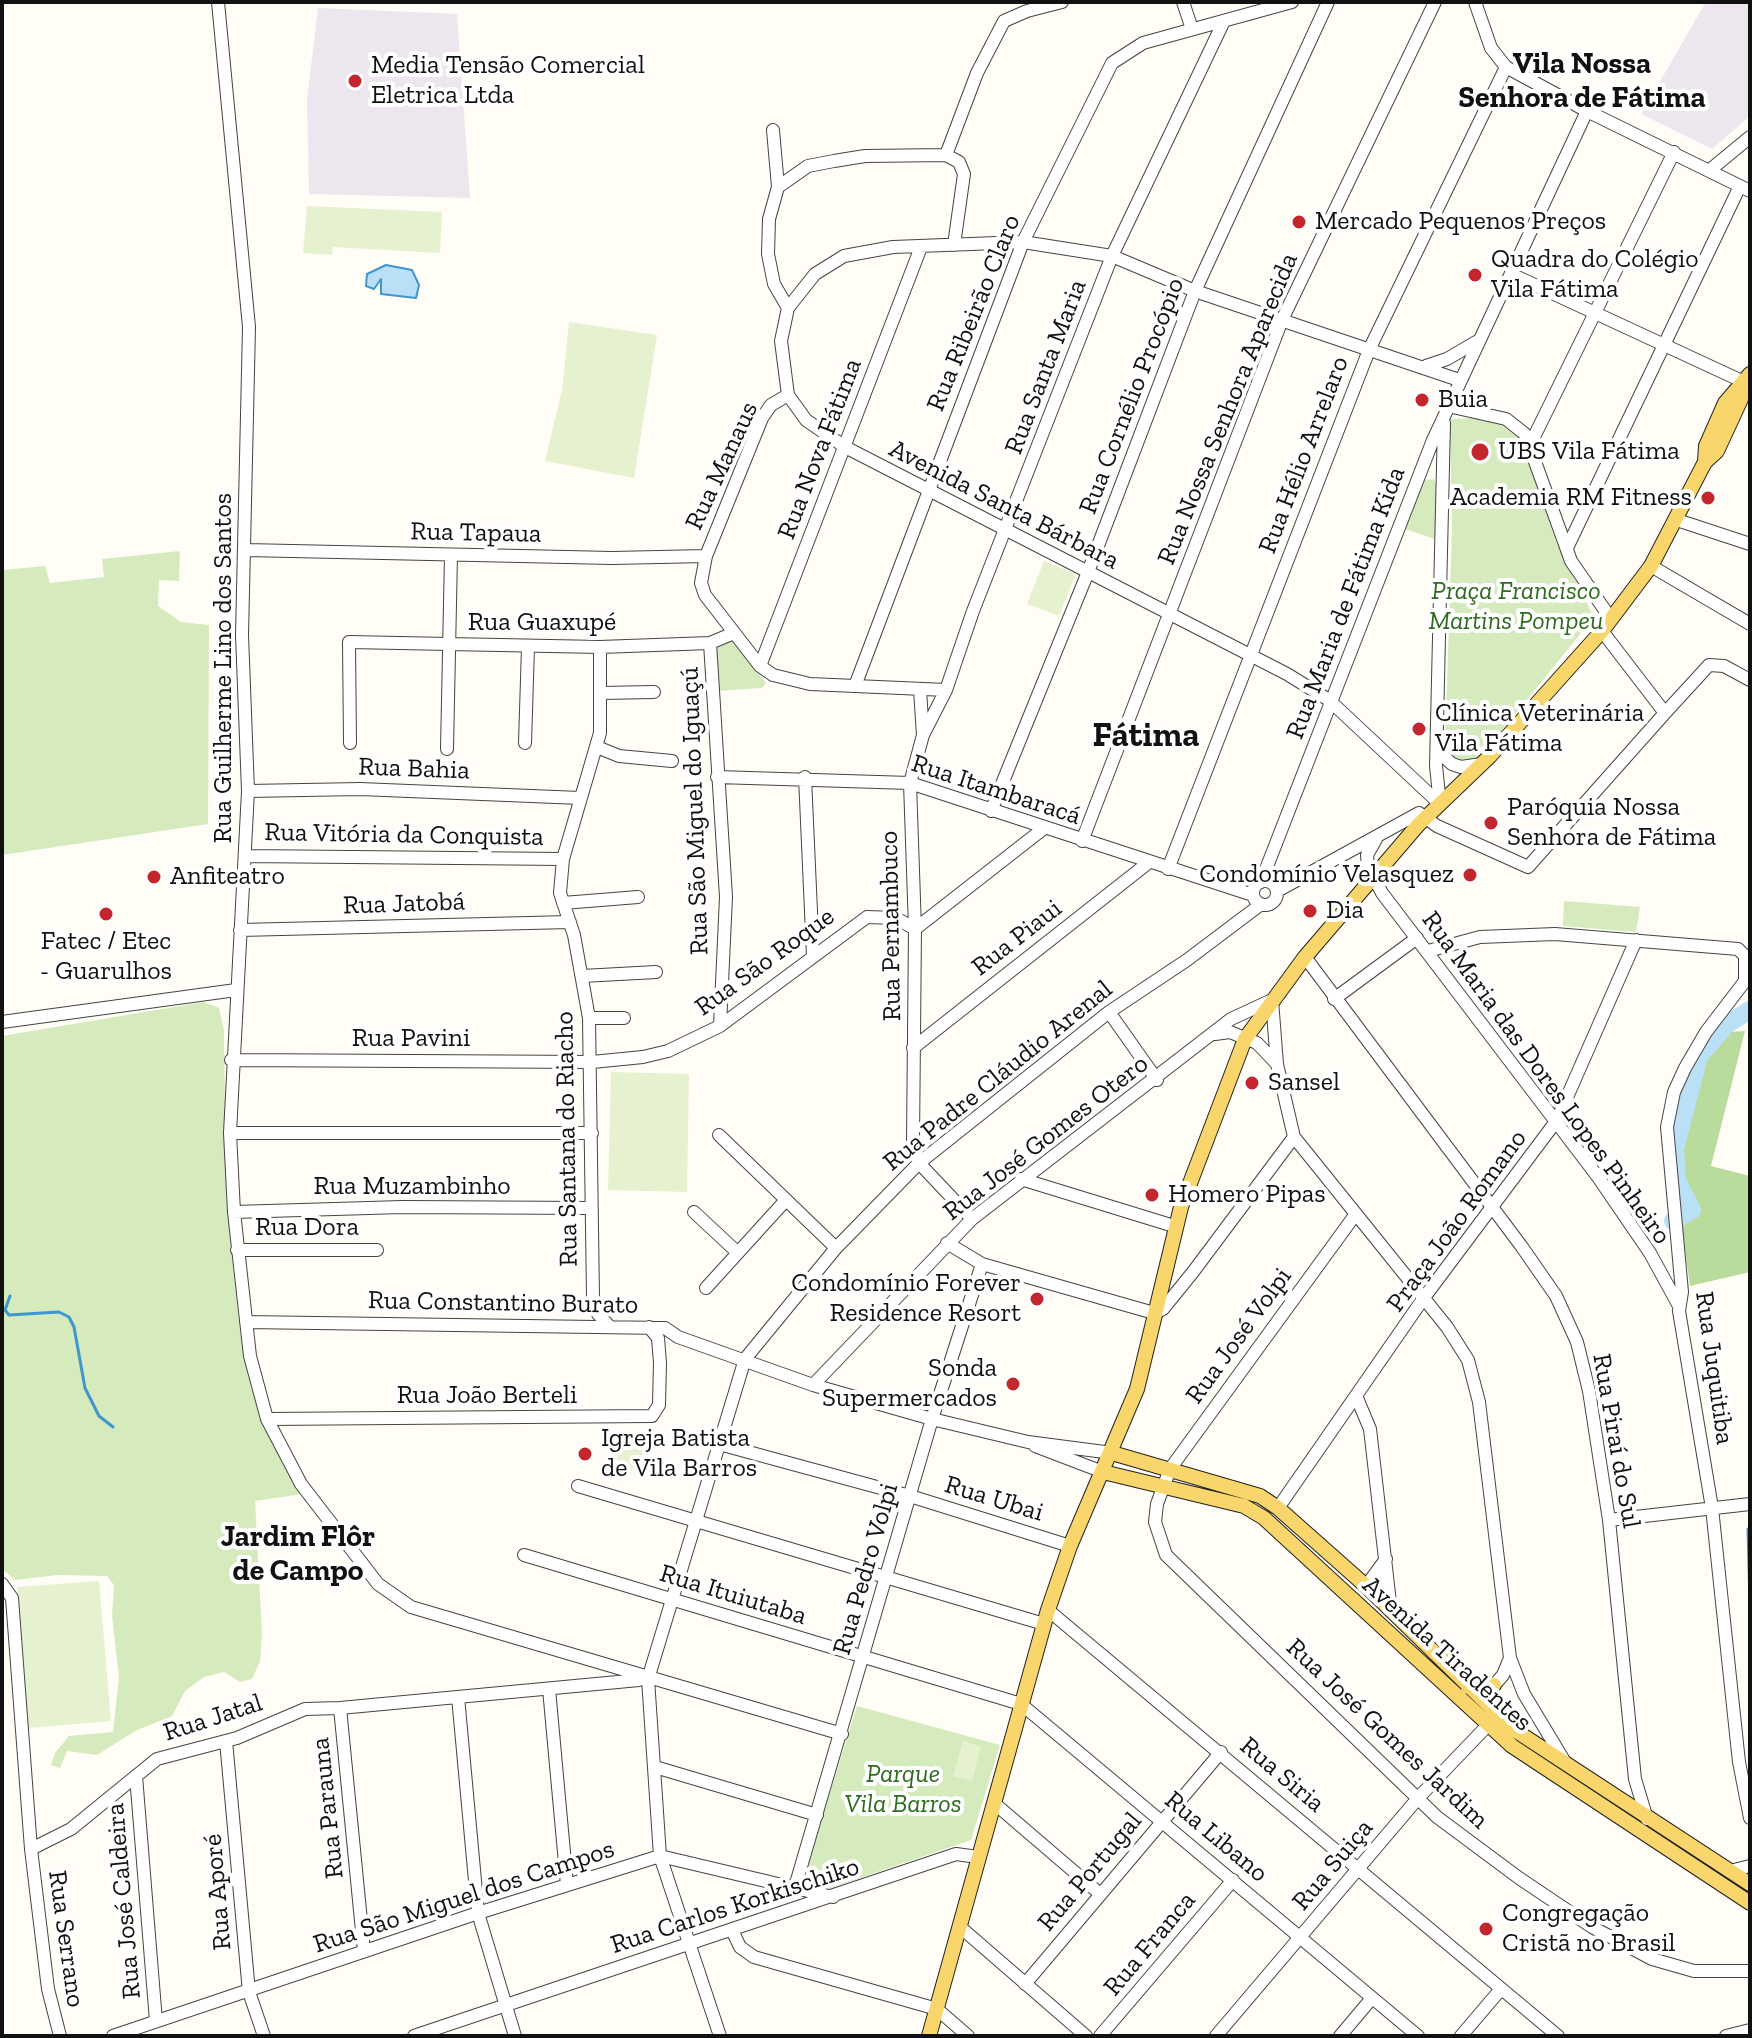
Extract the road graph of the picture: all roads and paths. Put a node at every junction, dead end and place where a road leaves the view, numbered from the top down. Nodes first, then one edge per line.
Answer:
1 (218, 2) edge
2 (1062, 2) edge
3 (1183, 2) edge
4 (1292, 2) edge
5 (1328, 2) edge
6 (1435, 2) edge
7 (1475, 2) edge
8 (1224, 21) junction
9 (1192, 29) junction
10 (1506, 67) junction
11 (1587, 111) junction
12 (773, 130) dead end
13 (1750, 137) edge
14 (1674, 152) junction
15 (946, 155) junction
16 (1710, 170) junction
17 (778, 187) junction
18 (1745, 188) edge
19 (1023, 242) junction
20 (954, 245) junction
21 (921, 247) junction
22 (1112, 256) junction
23 (1511, 274) junction
24 (1195, 291) junction
25 (788, 308) junction
26 (1593, 313) junction
27 (1282, 320) junction
28 (1476, 342) junction
29 (1662, 346) junction
30 (1369, 350) junction
31 (1423, 366) junction
32 (1459, 380) junction
33 (1745, 381) edge
34 (788, 395) junction
35 (1446, 410) junction
36 (1530, 445) junction
37 (845, 447) junction
38 (1415, 484) junction
39 (1443, 488) junction
40 (928, 490) junction
41 (1677, 520) junction
42 (1007, 530) junction
43 (1750, 544) edge
44 (1567, 548) junction
45 (246, 550) junction
46 (451, 555) junction
47 (706, 556) junction
48 (1651, 566) junction
49 (1088, 572) junction
50 (1169, 615) junction
51 (1750, 624) edge
52 (1607, 625) junction
53 (734, 633) junction
54 (710, 643) junction
55 (447, 645) junction
56 (528, 647) junction
57 (600, 647) junction
58 (1250, 655) junction
59 (760, 666) junction
60 (1750, 680) edge
61 (855, 686) junction
62 (920, 690) junction
63 (946, 690) junction
64 (654, 692) dead end
65 (600, 693) junction
66 (1329, 700) junction
67 (1665, 713) junction
68 (923, 735) junction
69 (350, 743) dead end
70 (525, 743) dead end
71 (1437, 743) junction
72 (597, 747) junction
73 (447, 749) dead end
74 (672, 761) dead end
75 (1482, 764) junction
76 (1436, 766) junction
77 (1409, 772) junction
78 (717, 777) junction
79 (805, 777) junction
80 (910, 783) junction
81 (248, 791) junction
82 (580, 798) junction
83 (1440, 804) junction
84 (991, 811) junction
85 (1427, 816) junction
86 (1043, 829) junction
87 (1379, 835) junction
88 (1082, 841) junction
89 (246, 856) junction
90 (563, 859) junction
91 (1148, 863) junction
92 (1168, 869) junction
93 (1375, 878) junction
94 (1261, 882) junction
95 (1277, 891) junction
96 (638, 897) dead end
97 (1256, 900) junction
98 (563, 903) junction
99 (570, 922) junction
100 (915, 929) junction
101 (240, 930) junction
102 (1417, 938) junction
103 (1636, 940) junction
104 (1428, 951) junction
105 (813, 956) junction
106 (1305, 957) junction
107 (656, 972) dead end
108 (582, 976) junction
109 (236, 990) junction
110 (1334, 999) junction
111 (1272, 1000) junction
112 (1109, 1012) junction
113 (589, 1018) junction
114 (624, 1018) dead end
115 (2, 1022) edge
116 (720, 1026) junction
117 (1211, 1034) junction
118 (1245, 1039) junction
119 (913, 1048) junction
120 (231, 1060) junction
121 (592, 1062) junction
122 (1277, 1064) junction
123 (1157, 1080) junction
124 (1557, 1120) junction
125 (230, 1133) junction
126 (592, 1133) junction
127 (719, 1135) dead end
128 (1294, 1137) junction
129 (919, 1163) junction
130 (1021, 1179) junction
131 (785, 1201) junction
132 (1492, 1206) junction
133 (591, 1208) junction
134 (234, 1212) junction
135 (694, 1212) dead end
136 (1355, 1215) junction
137 (972, 1219) junction
138 (1174, 1226) junction
139 (947, 1243) junction
140 (836, 1248) junction
141 (237, 1250) junction
142 (377, 1250) dead end
143 (738, 1253) junction
144 (982, 1264) junction
145 (1165, 1267) junction
146 (1193, 1272) junction
147 (706, 1288) dead end
148 (593, 1297) junction
149 (1423, 1299) junction
150 (1679, 1306) junction
151 (1154, 1313) junction
152 (246, 1322) junction
153 (576, 1326) junction
154 (610, 1327) junction
155 (649, 1327) junction
156 (678, 1337) junction
157 (745, 1359) junction
158 (660, 1363) junction
159 (813, 1385) junction
160 (1357, 1398) junction
161 (267, 1419) junction
162 (932, 1419) junction
163 (1028, 1442) junction
164 (719, 1444) junction
165 (1112, 1453) junction
166 (1170, 1469) junction
167 (1103, 1472) junction
168 (578, 1486) dead end
169 (1162, 1486) junction
170 (910, 1496) junction
171 (1750, 1504) edge
172 (1278, 1508) junction
173 (1712, 1508) junction
174 (695, 1520) junction
175 (1609, 1520) junction
176 (1070, 1546) junction
177 (524, 1555) dead end
178 (1387, 1556) junction
179 (887, 1577) junction
180 (2, 1584) edge
181 (1366, 1586) junction
182 (670, 1599) junction
183 (1391, 1611) junction
184 (1046, 1617) junction
185 (864, 1657) junction
186 (1510, 1658) junction
187 (582, 1659) junction
188 (648, 1679) junction
189 (578, 1685) junction
190 (1494, 1685) junction
191 (1468, 1687) junction
192 (549, 1689) junction
193 (458, 1697) junction
194 (1021, 1704) junction
195 (1476, 1705) junction
196 (340, 1708) junction
197 (1487, 1726) junction
198 (842, 1734) junction
199 (226, 1741) junction
200 (1221, 1752) junction
201 (1567, 1765) junction
202 (655, 1767) junction
203 (136, 1776) junction
204 (1635, 1779) junction
205 (1419, 1797) junction
206 (1619, 1801) junction
207 (994, 1803) junction
208 (817, 1815) junction
209 (1750, 1818) edge
210 (1647, 1819) junction
211 (1163, 1820) junction
212 (31, 1849) junction
213 (660, 1856) junction
214 (978, 1857) junction
215 (1750, 1866) edge
216 (1358, 1869) junction
217 (1730, 1871) junction
218 (1233, 1880) junction
219 (1750, 1884) edge
220 (567, 1885) junction
221 (795, 1887) junction
222 (1099, 1893) junction
223 (833, 1897) junction
224 (1750, 1903) edge
225 (478, 1913) junction
226 (959, 1926) junction
227 (732, 1930) junction
228 (1302, 1937) junction
229 (688, 1944) junction
230 (364, 1951) junction
231 (1750, 1971) edge
232 (1025, 1984) junction
233 (1501, 1989) junction
234 (249, 1992) junction
235 (1372, 1998) junction
236 (506, 2005) junction
237 (937, 2009) junction
238 (156, 2021) junction
239 (1750, 2030) edge
240 (1729, 2035) edge
241 (60, 2036) edge
242 (113, 2036) edge
243 (264, 2036) edge
244 (414, 2036) edge
245 (515, 2036) edge
246 (720, 2036) edge
247 (929, 2036) edge
248 (968, 2036) edge
249 (1086, 2036) edge
250 (1100, 2036) edge
251 (1216, 2036) edge
252 (1340, 2036) edge
253 (1418, 2036) edge
254 (1461, 2036) edge
255 (1558, 2036) edge

1 - 45 street, Rua Guilherme Lino dos Santos
2 - 15 street
3 - 9 street
4 - 8 street
5 - 24 street, Rua Cornélio Procópio
6 - 27 street, Rua Nossa Senhora Aparecida
7 - 10 street
8 - 9 street
8 - 22 street, Rua Santa Maria
9 - 19 street, Rua Ribeirão Claro
10 - 11 street
10 - 30 street, Rua Hélio Arrelaro
11 - 14 street
11 - 23 street, Rua Maria de Fátima Kida
12 - 17 street
13 - 16 street
14 - 16 street
14 - 26 street
15 - 17 street
15 - 20 street
16 - 18 street
17 - 25 street
18 - 29 street
19 - 20 street
19 - 22 street
19 - 40 street, Rua Ribeirão Claro
20 - 21 street
21 - 25 street
21 - 37 street, Rua Nova Fátima
22 - 24 street
22 - 42 street, Rua Santa Maria
23 - 26 street
23 - 28 street, Rua Maria de Fátima Kida
24 - 27 street
24 - 49 street, Rua Cornélio Procópio
25 - 34 street, Rua Manaus
26 - 29 street
26 - 36 street
27 - 30 street
27 - 50 street, Rua Nossa Senhora Aparecida
28 - 31 street
28 - 32 street, Rua Maria de Fátima Kida
29 - 33 street
29 - 44 street
30 - 31 street
30 - 58 street, Rua Hélio Arrelaro
31 - 32 street
32 - 35 street, Rua Maria de Fátima Kida
33 - 41 main road
34 - 37 street, Avenida Santa Bárbara
34 - 47 street, Rua Manaus
35 - 36 street
35 - 38 street, Rua Maria de Fátima Kida
35 - 39 street
36 - 44 street
37 - 40 street, Avenida Santa Bárbara
37 - 59 street, Rua Nova Fátima
38 - 39 street
38 - 66 street, Rua Maria de Fátima Kida
39 - 71 street
40 - 42 street, Avenida Santa Bárbara
40 - 61 street, Rua Ribeirão Claro
41 - 43 street
41 - 48 main road
42 - 49 street, Avenida Santa Bárbara
42 - 63 street, Rua Santa Maria
44 - 52 street
45 - 46 street, Rua Tapaua
45 - 81 street, Rua Guilherme Lino dos Santos
46 - 47 street, Rua Tapaua
46 - 55 street
47 - 53 street, Rua Manaus
48 - 51 street
48 - 52 main road
49 - 50 street, Avenida Santa Bárbara
49 - 84 street, Rua Cornélio Procópio
50 - 58 street, Avenida Santa Bárbara
50 - 88 street, Rua Nossa Senhora Aparecida
52 - 67 street
52 - 75 main road
53 - 54 street, Rua Guaxupé
53 - 59 street, Rua Manaus
54 - 57 street, Rua Guaxupé
54 - 78 street, Rua São Miguel do Iguaçú
55 - 56 street, Rua Guaxupé
55 - 69 street, Rua Guaxupé
55 - 73 street
56 - 57 street, Rua Guaxupé
56 - 70 street
57 - 65 street, Rua Santana do Riacho
58 - 66 street, Avenida Santa Bárbara
58 - 92 street, Rua Hélio Arrelaro
59 - 61 street
60 - 67 street
61 - 62 street
62 - 63 street
62 - 68 street, Rua Pernambuco
63 - 68 street, Rua Santa Maria
64 - 65 street
65 - 72 street, Rua Santana do Riacho
66 - 77 street, Avenida Santa Bárbara
66 - 94 street, Rua Maria de Fátima Kida
67 - 85 street
68 - 80 street, Rua Pernambuco
71 - 75 street
71 - 76 street
72 - 74 street
72 - 82 street, Rua Santana do Riacho
75 - 83 main road
76 - 77 street
76 - 83 street
77 - 83 street, Avenida Santa Bárbara
78 - 79 street, Rua Itambaracá
78 - 116 street, Rua São Miguel do Iguaçú
79 - 80 street, Rua Itambaracá
79 - 105 street
80 - 84 street, Rua Itambaracá
80 - 100 street, Rua Pernambuco
81 - 82 street, Rua Bahia
81 - 89 street, Rua Guilherme Lino dos Santos
82 - 90 street, Rua Santana do Riacho
83 - 85 main road
84 - 86 street, Rua Itambaracá
85 - 87 street
85 - 93 main road
86 - 88 street, Rua Itambaracá
86 - 100 street
87 - 93 street
87 - 95 street
88 - 91 street, Rua Itambaracá
89 - 90 street, Rua Vitória da Conquista
89 - 101 street, Rua Guilherme Lino dos Santos
90 - 98 street, Rua Santana do Riacho
91 - 92 street, Rua Itambaracá
91 - 119 street, Rua Piaui
92 - 97 street, Rua Itambaracá
93 - 102 street, Rua Maria das Dores Lopes Pinheiro
93 - 106 main road
94 - 95 street
94 - 97 street
95 - 97 street
96 - 98 street
97 - 112 street, Rua Padre Cláudio Arenal
98 - 99 street, Rua Santana do Riacho
99 - 101 street, Rua Jatobá
99 - 108 street, Rua Santana do Riacho
100 - 105 street, Rua São Roque
100 - 119 street, Rua Pernambuco
101 - 109 street, Rua Guilherme Lino dos Santos
102 - 104 street, Rua Maria das Dores Lopes Pinheiro
102 - 110 street
103 - 104 street
103 - 124 street, Praça João Romano
103 - 150 street, Rua Juquitiba
104 - 124 street, Rua Maria das Dores Lopes Pinheiro
105 - 116 street, Rua São Roque
106 - 110 street, Rua Piraí do Sul
106 - 111 main road
107 - 108 street
108 - 113 street, Rua Santana do Riacho
109 - 115 street
109 - 120 street, Rua Guilherme Lino dos Santos
110 - 132 street, Rua Piraí do Sul
111 - 117 street, Rua José Gomes Otero
111 - 118 main road
111 - 122 street
112 - 123 street
112 - 129 street, Rua Padre Cláudio Arenal
113 - 114 street
113 - 121 street, Rua Santana do Riacho
116 - 121 street, Rua São Roque
117 - 118 street
117 - 123 street, Rua José Gomes Otero
118 - 122 street
118 - 138 main road
119 - 129 street, Rua Pernambuco
120 - 121 street, Rua Pavini
120 - 125 street, Rua Guilherme Lino dos Santos
121 - 126 street, Rua Santana do Riacho
122 - 128 street
123 - 130 street, Rua José Gomes Otero
124 - 132 street, Praça João Romano
124 - 150 street, Rua Maria das Dores Lopes Pinheiro
125 - 126 street
125 - 134 street, Rua Guilherme Lino dos Santos
126 - 133 street, Rua Santana do Riacho
127 - 131 street
128 - 136 street
128 - 146 street
129 - 137 street
129 - 140 street, Rua Padre Cláudio Arenal
130 - 137 street, Rua José Gomes Otero
130 - 138 street
131 - 140 street
131 - 143 street
132 - 149 street, Praça João Romano
132 - 175 street, Rua Piraí do Sul
133 - 134 street, Rua Muzambinho
133 - 148 street, Rua Santana do Riacho
134 - 141 street, Rua Guilherme Lino dos Santos
135 - 143 street
136 - 149 street
136 - 166 street, Rua José Volpi
137 - 139 street, Rua José Gomes Otero
138 - 145 main road
139 - 144 street
139 - 159 street, Rua José Gomes Otero
140 - 157 street, Rua Padre Cláudio Arenal
141 - 142 street, Rua Dora
141 - 152 street, Rua Guilherme Lino dos Santos
143 - 147 street
144 - 151 street
144 - 162 street, Rua Pedro Volpi
145 - 146 street
145 - 151 main road
146 - 151 street
148 - 153 street, Rua Santana do Riacho
148 - 154 street, Rua Santana do Riacho
149 - 160 street, Praça João Romano
149 - 186 street
150 - 173 street, Rua Juquitiba
151 - 165 main road
152 - 153 street, Rua Constantino Burato
152 - 161 street, Rua Guilherme Lino dos Santos
153 - 154 street, Rua Constantino Burato
154 - 155 street, Rua Constantino Burato
155 - 156 street, Rua Constantino Burato
155 - 158 street, Rua João Berteli
156 - 157 street, Rua Constantino Burato
156 - 158 street
157 - 159 street, Rua Constantino Burato
157 - 164 street, Rua Padre Cláudio Arenal
158 - 161 street, Rua João Berteli
159 - 162 street, Rua Constantino Burato
160 - 172 street, Praça João Romano
160 - 178 street
161 - 187 street, Rua Guilherme Lino dos Santos
162 - 163 street, Rua Constantino Burato
162 - 170 street, Rua Pedro Volpi
163 - 165 street, Rua Constantino Burato
163 - 167 street, Rua Constantino Burato
164 - 170 street, Rua Ubai
164 - 174 street, Rua Padre Cláudio Arenal
165 - 166 main road, Avenida Tiradentes
165 - 167 main road
166 - 169 street, Rua José Volpi
166 - 172 main road, Avenida Tiradentes
167 - 169 main road, Avenida Tiradentes
167 - 176 main road
168 - 174 street
169 - 195 main road, Avenida Tiradentes
169 - 205 street, Rua José Gomes Jardim
170 - 176 street, Rua Ubai
170 - 179 street, Rua Pedro Volpi
171 - 173 street
172 - 181 main road, Avenida Tiradentes
173 - 175 street
173 - 209 street, Rua Juquitiba
174 - 179 street
174 - 182 street, Rua Padre Cláudio Arenal
175 - 204 street, Rua Piraí do Sul
176 - 184 main road
177 - 182 street, Rua Ituiutaba
178 - 181 street
178 - 183 street
179 - 184 street
179 - 185 street, Rua Pedro Volpi
180 - 212 street, Rua Serrano
181 - 183 main road, Avenida Tiradentes
182 - 185 street, Rua Ituiutaba
182 - 188 street, Rua Padre Cláudio Arenal
183 - 191 main road, Avenida Tiradentes
184 - 194 main road
184 - 200 street, Rua Siria
185 - 194 street, Rua Ituiutaba
185 - 198 street, Rua Pedro Volpi
186 - 190 street
186 - 201 street
187 - 188 street, Rua Guilherme Lino dos Santos
187 - 189 street
188 - 189 street, Rua Parauna
188 - 198 street, Rua Guilherme Lino dos Santos
188 - 202 street, Rua Padre Cláudio Arenal
189 - 192 street, Rua Parauna
190 - 191 main road
190 - 195 street
191 - 195 main road, Avenida Tiradentes
192 - 193 street, Rua Parauna
192 - 220 street
193 - 196 street, Rua Parauna
193 - 225 street
194 - 207 main road
194 - 211 street, Rua Libano
195 - 197 main road, Avenida Tiradentes
195 - 201 main road, Avenida Tiradentes
196 - 199 street, Rua Jatal
196 - 230 street, Rua Parauna
197 - 205 street, Rua Suiça
197 - 224 main road, Avenida Tiradentes
198 - 208 street, Rua Pedro Volpi
199 - 203 street, Rua Jatal
199 - 234 street, Rua Aporé
200 - 211 street, Rua Portugal
200 - 216 street, Rua Siria
201 - 206 main road, Avenida Tiradentes
202 - 208 street
202 - 213 street, Rua Padre Cláudio Arenal
203 - 212 street, Rua Jatal
203 - 238 street, Rua José Caldeira
204 - 206 street
204 - 210 street, Rua Piraí do Sul
205 - 216 street, Rua Suiça
205 - 231 street, Rua José Gomes Jardim
206 - 210 main road, Avenida Tiradentes
207 - 214 main road
207 - 222 street
208 - 221 street, Rua Pedro Volpi
210 - 217 main road, Avenida Tiradentes
211 - 218 street, Rua Libano
211 - 222 street, Rua Portugal
212 - 241 street, Rua Serrano
213 - 220 street, Rua São Miguel dos Campos
213 - 221 street
213 - 229 street, Rua Padre Cláudio Arenal
214 - 223 street, Rua Carlos Korkischiko
214 - 226 main road
215 - 217 street
216 - 228 street, Rua Suiça
216 - 233 street, Rua Siria
217 - 219 main road, Avenida Tiradentes
218 - 228 street, Rua Libano
218 - 250 street, Rua Franca
220 - 225 street, Rua São Miguel dos Campos
221 - 223 street
222 - 232 street, Rua Portugal
223 - 227 street, Rua Carlos Korkischiko
225 - 230 street, Rua São Miguel dos Campos
225 - 236 street
226 - 232 street
226 - 237 main road
227 - 229 street, Rua Carlos Korkischiko
227 - 237 street
228 - 235 street, Rua Libano
228 - 251 street, Rua Suiça
229 - 236 street, Rua Carlos Korkischiko
229 - 246 street, Rua Padre Cláudio Arenal
230 - 234 street, Rua São Miguel dos Campos
232 - 249 street
233 - 254 street
233 - 255 street, Rua Siria
234 - 238 street, Rua São Miguel dos Campos
234 - 243 street, Rua Aporé
235 - 252 street
235 - 253 street, Rua Libano
236 - 244 street, Rua Carlos Korkischiko
236 - 245 street
237 - 247 main road
237 - 248 street
238 - 242 street, Rua São Miguel dos Campos
239 - 240 street

